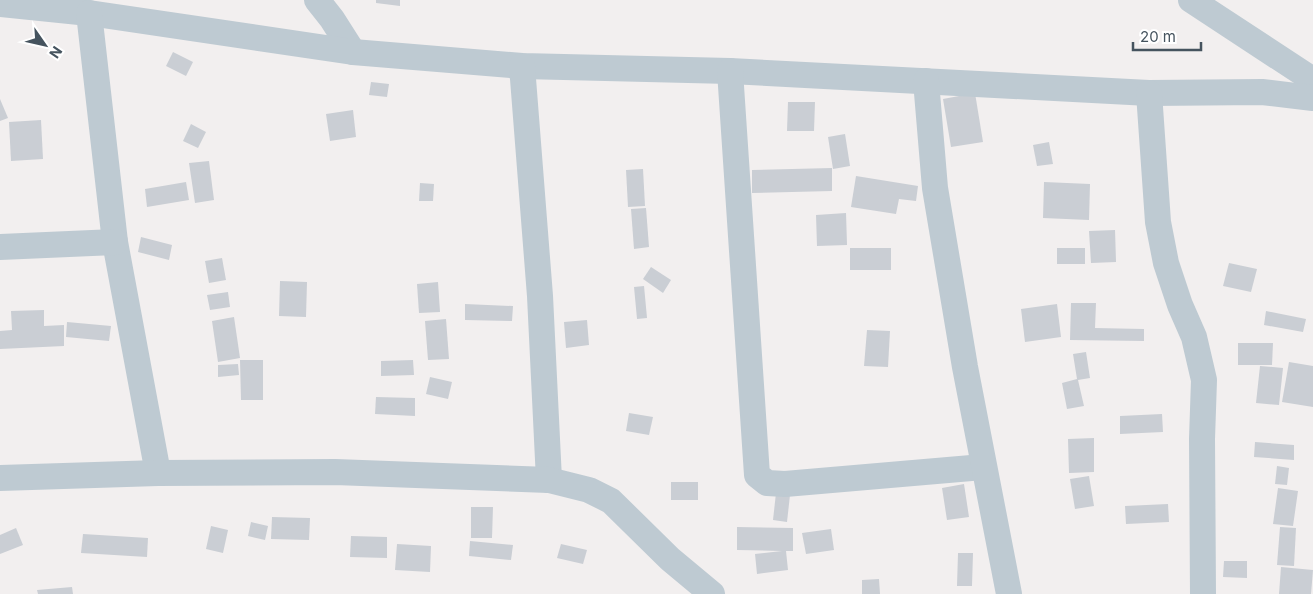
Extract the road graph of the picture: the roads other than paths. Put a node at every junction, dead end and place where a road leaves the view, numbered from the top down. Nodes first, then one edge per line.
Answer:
1 (317, 0) edge
2 (1191, 0) edge
3 (0, 4) edge
4 (89, 13) junction
5 (353, 52) junction
6 (522, 66) junction
7 (730, 71) junction
8 (1313, 80) edge
9 (926, 81) junction
10 (1148, 93) junction
11 (1313, 98) edge
12 (115, 242) junction
13 (0, 247) edge
14 (983, 467) junction
15 (158, 473) junction
16 (0, 478) edge
17 (549, 480) junction
18 (712, 594) edge
19 (1009, 594) edge
20 (1203, 594) edge

1 - 5 street
2 - 8 street
3 - 4 street
4 - 5 street
4 - 12 street
5 - 6 street
6 - 7 street
6 - 17 street
7 - 9 street
7 - 14 street
9 - 10 street
9 - 14 street
10 - 11 street
10 - 20 street
12 - 13 street
12 - 15 street
14 - 19 street
15 - 16 street
15 - 17 street
17 - 18 street

